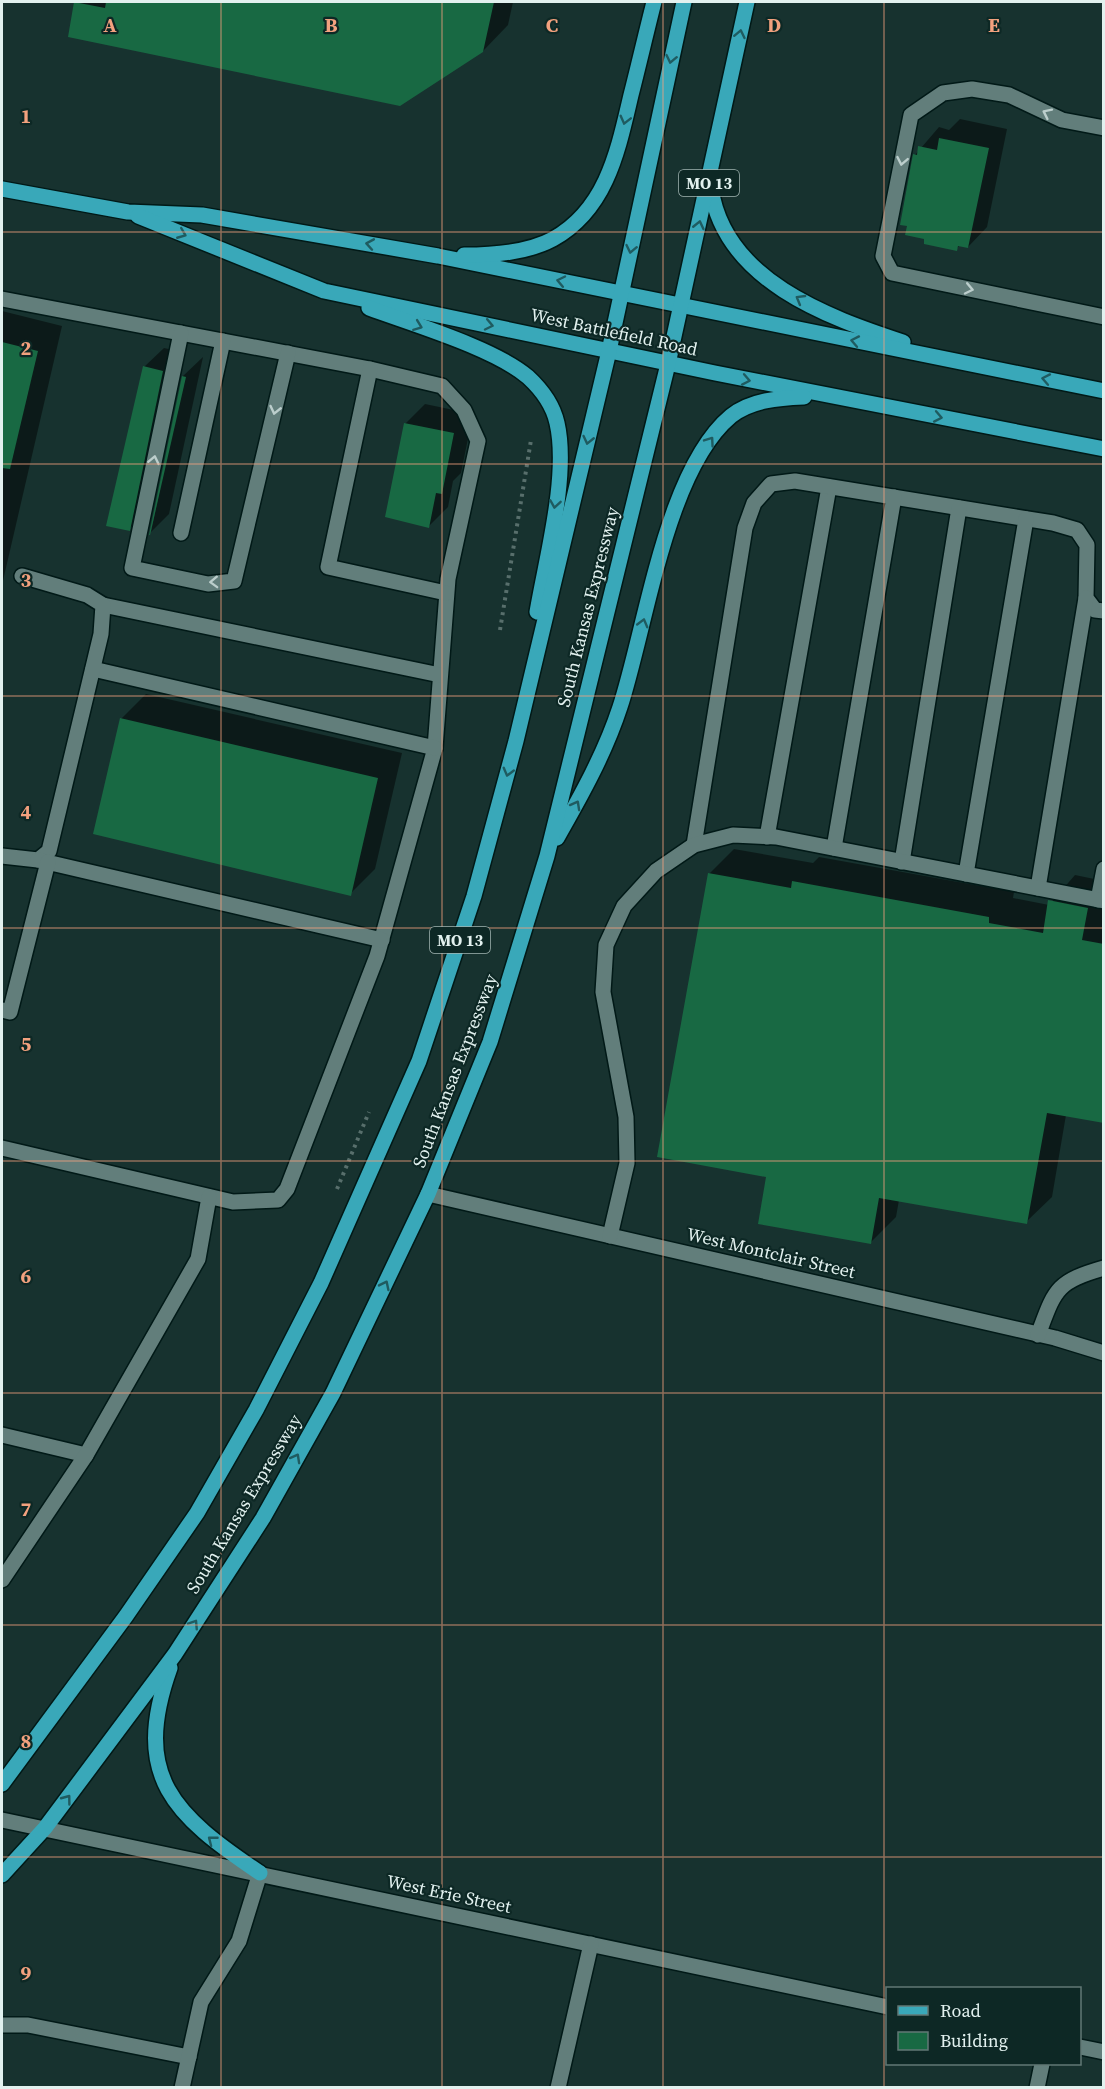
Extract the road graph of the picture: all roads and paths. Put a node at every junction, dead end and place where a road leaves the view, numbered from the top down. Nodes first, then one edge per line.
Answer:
1 (654, 2) edge
2 (684, 2) edge
3 (747, 2) edge
4 (1104, 128) edge
5 (710, 180) junction
6 (2, 189) edge
7 (128, 212) junction
8 (438, 256) junction
9 (324, 291) junction
10 (621, 293) junction
11 (2, 299) edge
12 (681, 306) junction
13 (1104, 317) edge
14 (181, 333) junction
15 (223, 341) junction
16 (609, 351) junction
17 (288, 353) junction
18 (668, 364) junction
19 (370, 369) junction
20 (993, 369) junction
21 (1104, 391) edge
22 (831, 397) junction
23 (531, 440) dead end
24 (1104, 449) edge
25 (829, 487) junction
26 (894, 497) junction
27 (959, 508) junction
28 (1026, 519) junction
29 (181, 533) dead end
30 (22, 576) dead end
31 (446, 592) junction
32 (1086, 598) junction
33 (103, 605) junction
34 (1104, 611) edge
35 (500, 630) dead end
36 (93, 669) junction
37 (440, 675) junction
38 (516, 741) junction
39 (435, 748) junction
40 (767, 837) junction
41 (694, 845) junction
42 (834, 848) junction
43 (2, 856) edge
44 (547, 856) junction
45 (43, 861) junction
46 (903, 862) junction
47 (1104, 869) edge
48 (966, 874) junction
49 (1038, 888) junction
50 (1101, 900) edge
51 (382, 940) junction
52 (2, 1010) edge
53 (369, 1112) dead end
54 (2, 1148) edge
55 (428, 1194) junction
56 (334, 1196) dead end
57 (209, 1197) junction
58 (610, 1236) junction
59 (1104, 1268) edge
60 (1038, 1335) junction
61 (1104, 1353) edge
62 (2, 1435) edge
63 (86, 1455) junction
64 (2, 1580) edge
65 (175, 1654) junction
66 (2, 1784) edge
67 (2, 1820) edge
68 (45, 1828) junction
69 (260, 1873) junction
70 (2, 1875) edge
71 (591, 1944) junction
72 (886, 2007) edge
73 (2, 2025) edge
74 (1081, 2047) edge
75 (1104, 2052) edge
76 (189, 2057) junction
77 (1042, 2065) edge
78 (182, 2088) edge
79 (558, 2088) edge
80 (1037, 2088) edge

1 -> 8 main road
2 -> 10 main road, South Kansas Expressway / MO 13
5 -> 3 main road, South Kansas Expressway / MO 13
4 -> 13 street
12 -> 5 main road, South Kansas Expressway / MO 13
20 -> 5 main road
6 - 7 main road, West Battlefield Road
8 -> 7 main road, West Battlefield Road
7 -> 9 main road, West Battlefield Road
10 -> 8 main road, West Battlefield Road
9 -> 16 main road, West Battlefield Road
9 -> 38 main road
10 - 12 main road, West Battlefield Road
10 - 16 main road, South Kansas Expressway / MO 13
11 - 14 street
12 - 18 main road, South Kansas Expressway / MO 13
20 -> 12 main road, West Battlefield Road
14 - 15 street
17 -> 14 street
15 - 17 street
15 - 29 street
16 - 18 main road, West Battlefield Road
16 -> 38 main road, South Kansas Expressway / MO 13
17 - 19 street
18 -> 22 main road, West Battlefield Road
18 - 44 main road, South Kansas Expressway / MO 13
19 - 31 street
19 - 31 street
21 -> 20 main road, West Battlefield Road
22 -> 24 main road, West Battlefield Road
44 -> 22 main road
23 - 35 path
25 - 26 street
25 - 40 street
25 - 41 street
26 - 27 street
26 - 42 street
27 - 28 street
27 - 46 street
28 - 32 street
28 - 48 street
30 - 33 street
31 - 37 street
32 - 34 street
32 - 49 street
33 - 36 street
33 - 37 street
36 - 39 street
36 - 45 street
37 - 39 street
38 -> 66 main road, South Kansas Expressway / MO 13
39 - 51 street
40 - 41 street
40 - 42 street
41 - 58 street
42 - 46 street
43 - 45 street
44 - 55 main road, South Kansas Expressway / MO 13
45 - 51 street
45 - 52 street
46 - 48 street
47 - 50 street
48 - 49 street
49 - 50 street
51 - 57 street
53 - 56 path
54 - 57 street
55 - 58 street, West Montclair Street
65 -> 55 main road, South Kansas Expressway / MO 13
57 - 63 street
58 - 60 street, West Montclair Street
59 - 60 street
60 - 61 street, West Montclair Street
62 - 63 street
63 - 64 street
68 -> 65 main road, South Kansas Expressway / MO 13
69 -> 65 main road
67 - 68 street, West Erie Street
68 - 69 street, West Erie Street
68 - 70 main road, South Kansas Expressway / MO 13
69 - 71 street, West Erie Street
69 - 76 street
71 - 72 street, West Erie Street
71 - 79 street
73 - 76 street
74 - 75 street
76 - 78 street
77 - 80 street

